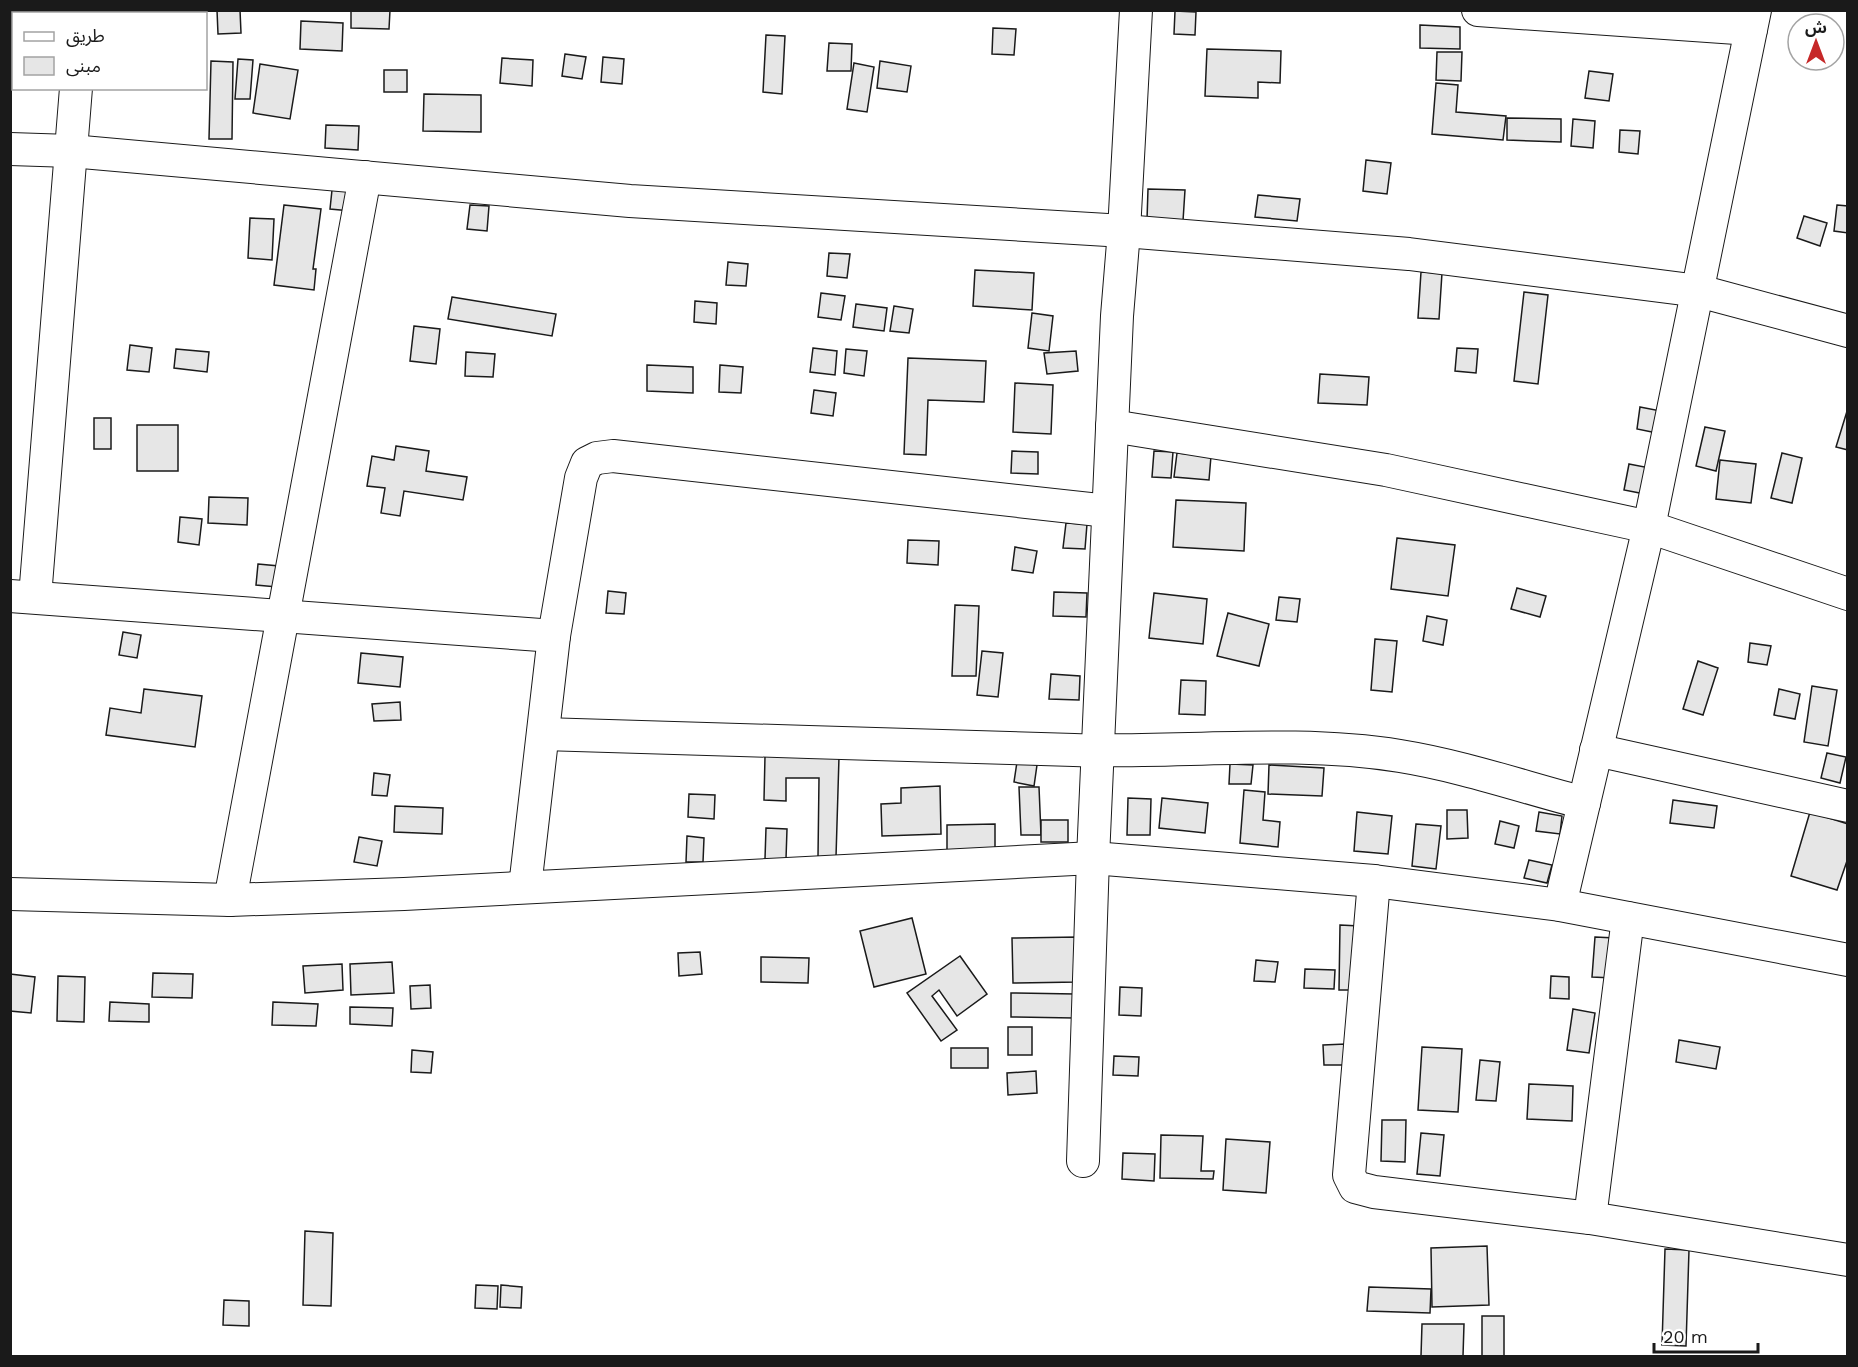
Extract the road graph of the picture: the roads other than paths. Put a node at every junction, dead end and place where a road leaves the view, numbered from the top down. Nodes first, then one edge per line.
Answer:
1 (1136, 10) edge
2 (1478, 10) edge
3 (1753, 20) edge
4 (76, 90) edge
5 (10, 149) edge
6 (71, 151) junction
7 (365, 177) junction
8 (1124, 231) junction
9 (1699, 291) junction
10 (1848, 331) edge
11 (1112, 426) junction
12 (1108, 511) junction
13 (1649, 527) junction
14 (1848, 594) edge
15 (22, 596) edge
16 (283, 616) junction
17 (554, 636) junction
18 (543, 734) junction
19 (1596, 750) junction
20 (1098, 751) junction
21 (1584, 803) junction
22 (1848, 806) edge
23 (1093, 858) junction
24 (1374, 881) junction
25 (525, 887) junction
26 (10, 894) edge
27 (230, 900) junction
28 (1560, 905) junction
29 (1628, 918) junction
30 (1848, 960) edge
31 (1083, 1161) dead end
32 (1590, 1218) junction
33 (1848, 1260) edge

1 - 8 street
2 - 3 street
3 - 9 street
4 - 6 street
5 - 6 street
6 - 7 street
6 - 15 street
7 - 8 street
7 - 16 street
8 - 9 street
8 - 11 street
9 - 10 street
9 - 13 street
11 - 12 street
11 - 13 street
12 - 17 street
12 - 20 street
13 - 14 street
13 - 19 street
15 - 16 street
16 - 17 street
16 - 27 street
17 - 18 street
18 - 20 street
18 - 25 street
19 - 21 street
19 - 22 street
20 - 21 street
20 - 23 street
21 - 28 street
23 - 24 street
23 - 25 street
23 - 31 street
24 - 28 street
24 - 32 street
25 - 27 street
26 - 27 street
28 - 29 street
29 - 30 street
29 - 32 street
32 - 33 street

